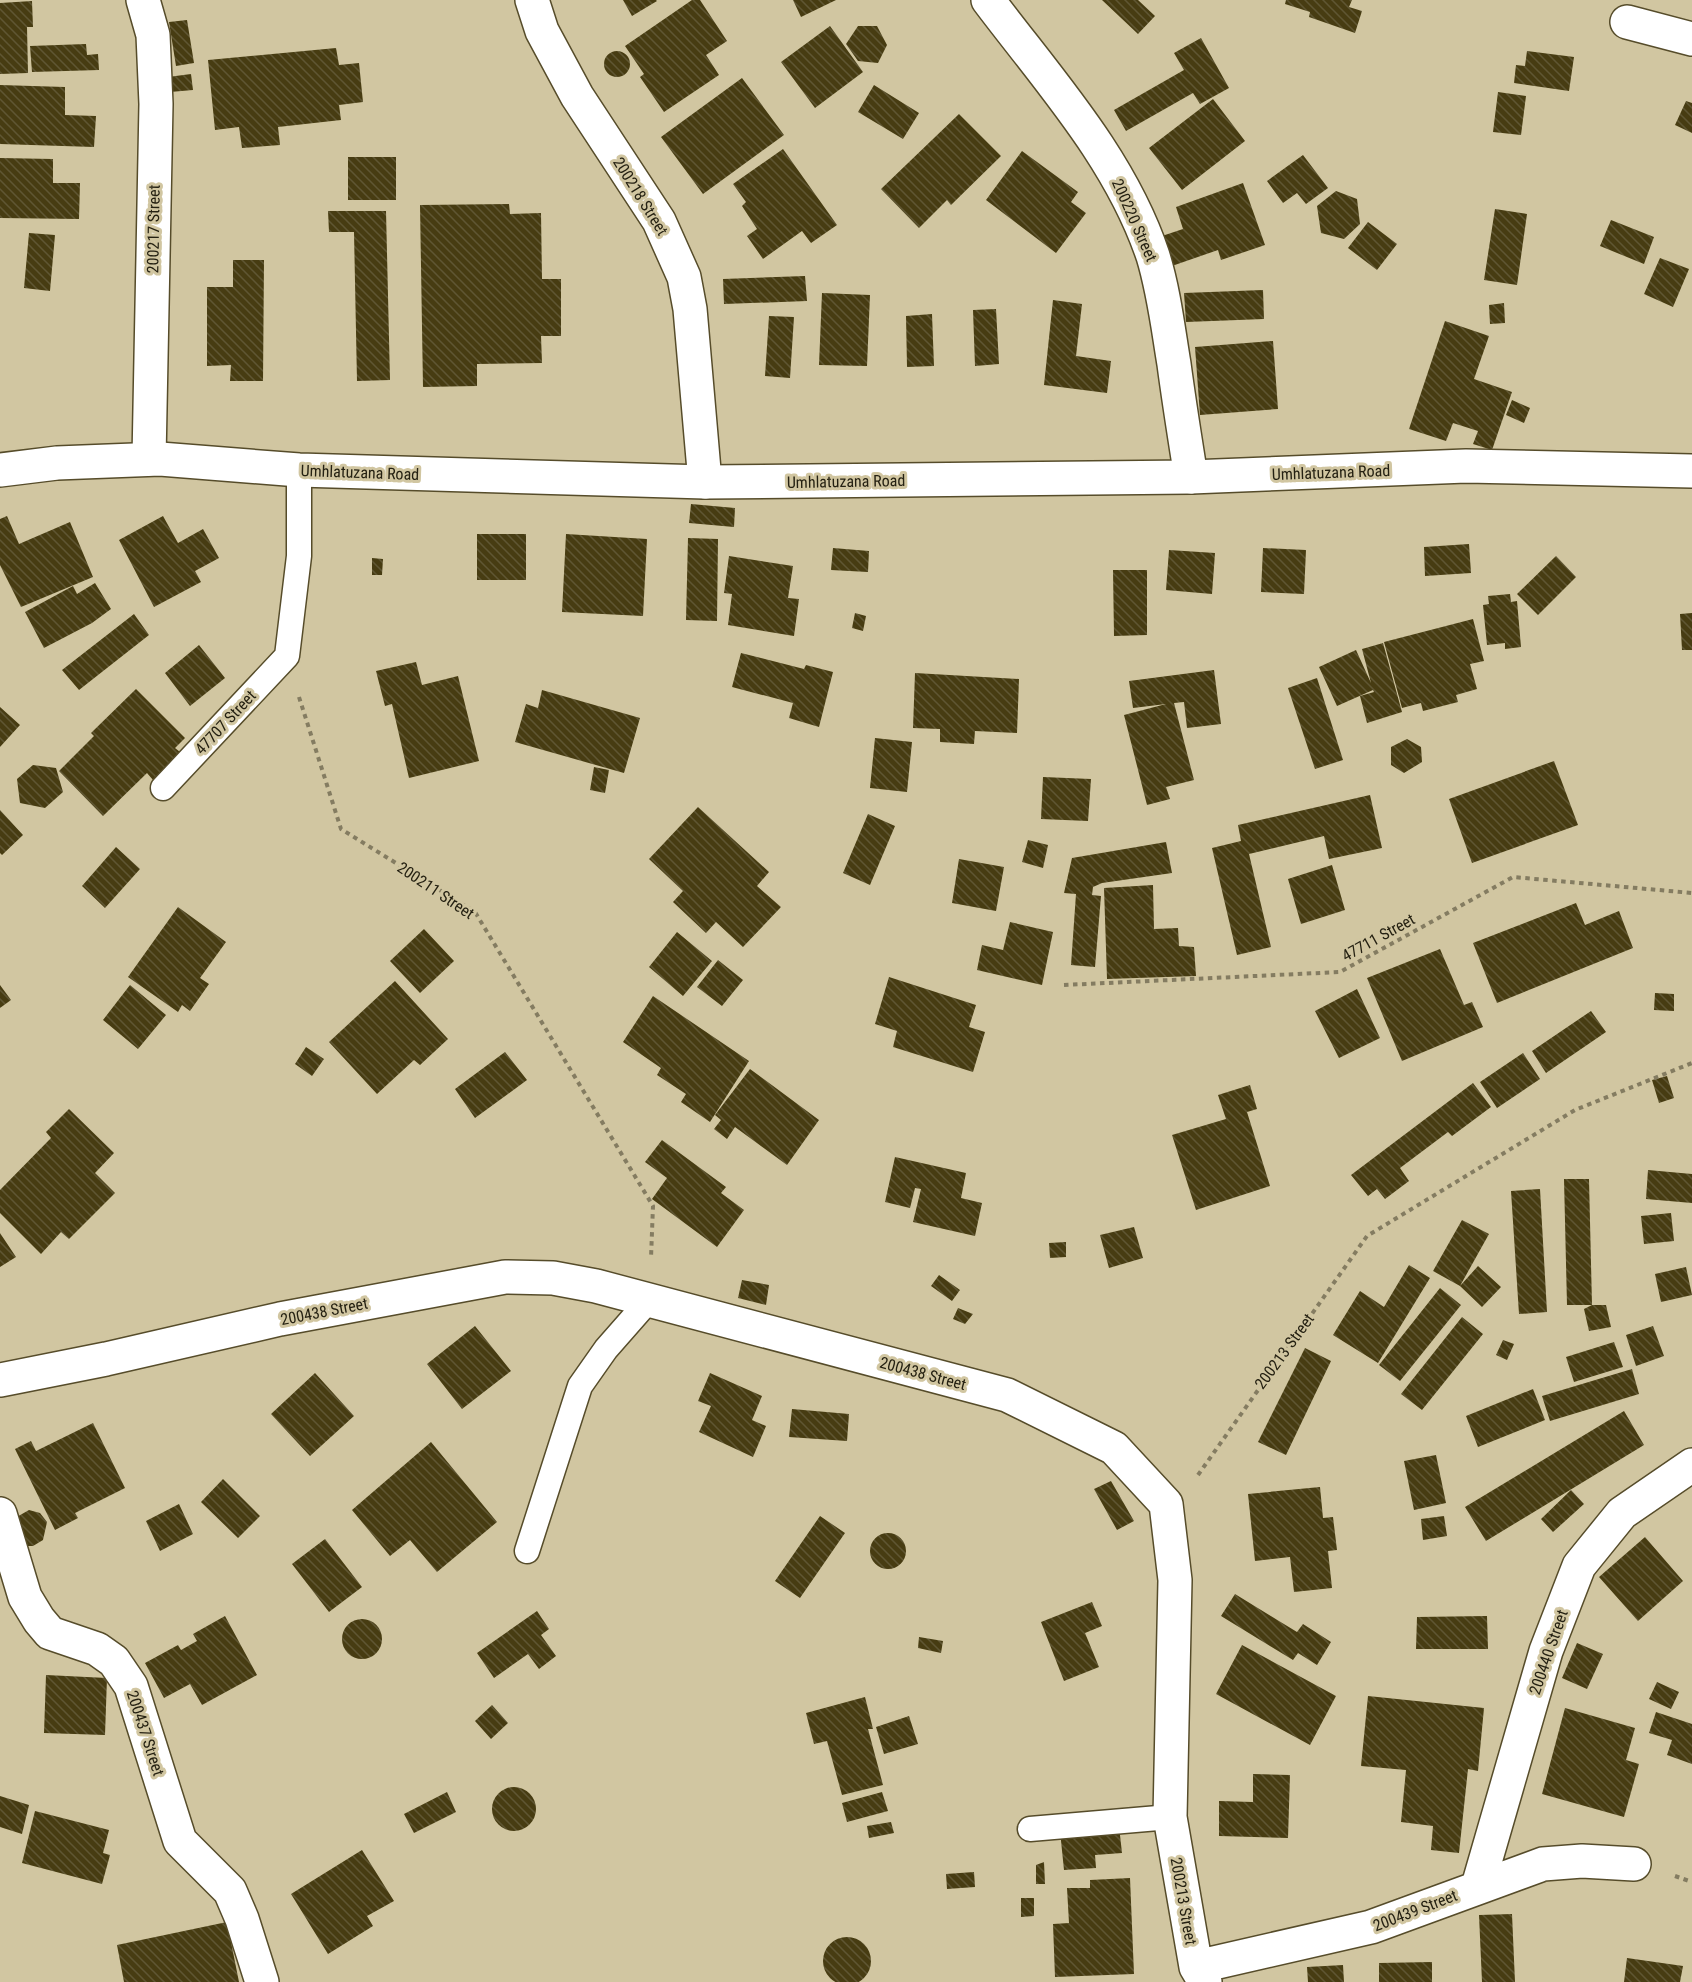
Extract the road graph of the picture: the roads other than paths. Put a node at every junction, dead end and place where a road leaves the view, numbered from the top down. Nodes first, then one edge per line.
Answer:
1 (142, 0) edge
2 (532, 0) edge
3 (988, 0) edge
4 (1627, 22) dead end
5 (1692, 39) edge
6 (149, 459) junction
7 (0, 470) edge
8 (299, 470) junction
9 (1692, 471) edge
10 (1191, 477) junction
11 (705, 482) junction
12 (163, 788) dead end
13 (649, 1300) junction
14 (0, 1380) edge
15 (1692, 1466) edge
16 (1166, 1504) joint
17 (0, 1514) edge
18 (526, 1551) dead end
19 (1170, 1817) junction
20 (1030, 1829) dead end
21 (1634, 1864) dead end
22 (1478, 1886) junction
23 (1200, 1975) edge
24 (262, 1982) edge

1 - 6 street, 200217 Street
2 - 11 street, 200218 Street
3 - 10 street, 200220 Street
4 - 5 street
6 - 7 street, Umhlatuzana Road
6 - 8 street, Umhlatuzana Road
8 - 11 street, Umhlatuzana Road
8 - 12 lane, 47707 Street
9 - 10 street, Umhlatuzana Road
10 - 11 street, Umhlatuzana Road
13 - 14 street, 200438 Street
13 - 16 street, 200438 Street
13 - 18 lane
15 - 22 street, 200440 Street
16 - 19 street, 200213 Street
17 - 24 street, 200437 Street
19 - 20 lane
19 - 23 street, 200213 Street
21 - 22 street, 200439 Street
22 - 23 street, 200439 Street

